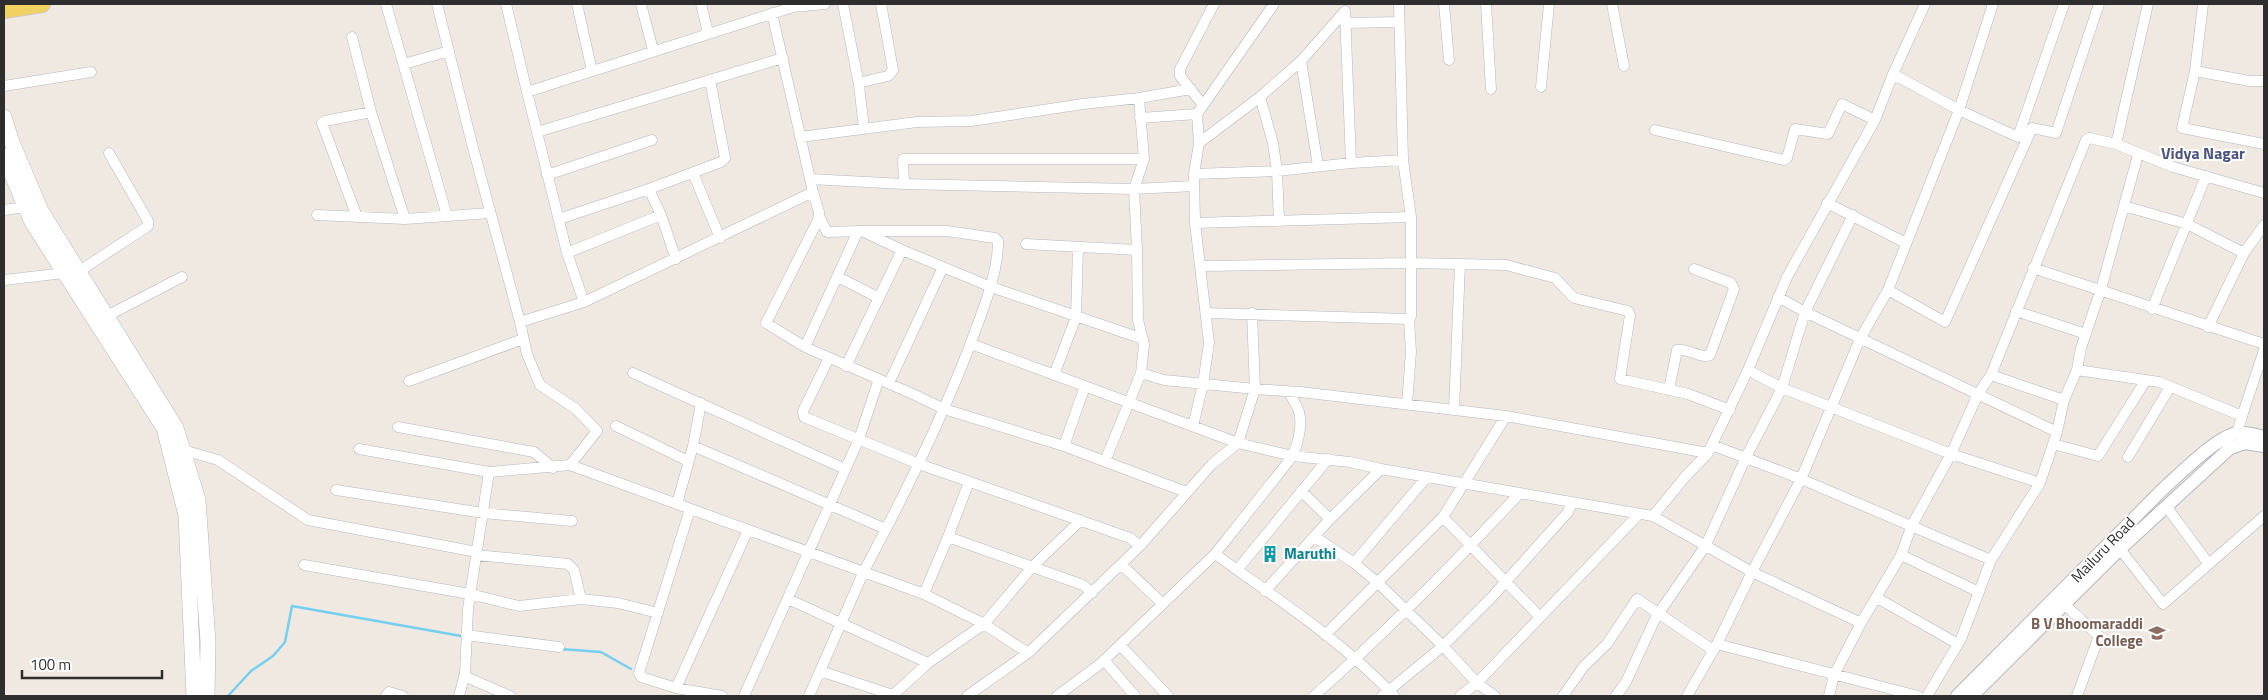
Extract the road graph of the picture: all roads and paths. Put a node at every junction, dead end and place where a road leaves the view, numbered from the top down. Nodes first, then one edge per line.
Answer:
1 (42, 4) edge
2 (386, 4) edge
3 (437, 4) edge
4 (506, 4) edge
5 (577, 4) edge
6 (641, 4) edge
7 (701, 4) edge
8 (825, 4) edge
9 (843, 4) edge
10 (881, 4) edge
11 (1214, 4) edge
12 (1274, 4) edge
13 (1399, 4) edge
14 (1444, 4) edge
15 (1486, 4) edge
16 (1550, 4) edge
17 (1612, 4) edge
18 (1925, 4) edge
19 (1993, 4) edge
20 (2064, 4) edge
21 (2099, 4) edge
22 (2148, 4) edge
23 (2203, 4) edge
24 (793, 5) edge
25 (1344, 7) edge
26 (4, 10) edge
27 (772, 13) junction
28 (1399, 22) junction
29 (1345, 23) junction
30 (708, 32) junction
31 (352, 37) dead end
32 (449, 50) junction
33 (653, 50) junction
34 (783, 58) junction
35 (1449, 60) dead end
36 (1301, 61) junction
37 (404, 64) junction
38 (1624, 66) dead end
39 (592, 70) junction
40 (2195, 71) junction
41 (91, 72) dead end
42 (1893, 74) junction
43 (710, 80) junction
44 (2264, 81) edge
45 (4, 86) edge
46 (859, 86) junction
47 (1542, 87) dead end
48 (1190, 89) junction
49 (1491, 89) dead end
50 (527, 92) junction
51 (1260, 97) junction
52 (1138, 98) junction
53 (1203, 104) junction
54 (1959, 110) junction
55 (371, 112) junction
56 (1197, 114) junction
57 (4, 117) edge
58 (1140, 118) junction
59 (1875, 120) junction
60 (864, 129) junction
61 (1655, 130) dead end
62 (537, 132) junction
63 (800, 136) junction
64 (652, 140) dead end
65 (1199, 143) junction
66 (2116, 144) junction
67 (2264, 144) edge
68 (108, 152) dead end
69 (2138, 155) junction
70 (4, 156) edge
71 (1144, 159) junction
72 (1403, 160) junction
73 (1351, 163) junction
74 (1318, 166) junction
75 (1277, 171) junction
76 (693, 173) junction
77 (1194, 174) junction
78 (547, 175) junction
79 (2206, 176) junction
80 (810, 179) junction
81 (904, 184) junction
82 (1194, 186) junction
83 (649, 189) junction
84 (1134, 189) junction
85 (813, 192) junction
86 (2264, 193) edge
87 (1827, 203) junction
88 (2124, 206) junction
89 (26, 207) junction
90 (4, 210) edge
91 (490, 213) junction
92 (317, 215) dead end
93 (661, 215) junction
94 (1852, 215) junction
95 (447, 216) junction
96 (819, 216) junction
97 (357, 217) junction
98 (1411, 217) junction
99 (405, 219) junction
100 (559, 219) junction
101 (1279, 221) junction
102 (1195, 224) junction
103 (2187, 224) junction
104 (2264, 225) edge
105 (860, 231) junction
106 (720, 238) junction
107 (1906, 243) junction
108 (1026, 244) dead end
109 (1078, 248) junction
110 (902, 250) junction
111 (1137, 250) junction
112 (567, 253) junction
113 (2244, 253) junction
114 (676, 258) junction
115 (1411, 263) junction
116 (1460, 264) junction
117 (1201, 266) junction
118 (943, 267) junction
119 (2033, 268) junction
120 (1694, 269) dead end
121 (71, 273) junction
122 (182, 277) dead end
123 (838, 277) junction
124 (4, 280) edge
125 (991, 287) junction
126 (2101, 289) junction
127 (1888, 290) junction
128 (1778, 297) junction
129 (879, 298) junction
130 (584, 302) junction
131 (2152, 309) junction
132 (2016, 311) junction
133 (1805, 312) junction
134 (1206, 313) junction
135 (1252, 313) junction
136 (105, 317) junction
137 (1076, 317) junction
138 (1410, 319) junction
139 (520, 322) junction
140 (2208, 326) junction
141 (2086, 334) junction
142 (1860, 338) junction
143 (523, 339) junction
144 (1143, 339) junction
145 (971, 344) junction
146 (2264, 344) edge
147 (805, 347) junction
148 (2264, 350) edge
149 (829, 358) junction
150 (130, 365) junction
151 (846, 366) junction
152 (1748, 370) junction
153 (2077, 370) junction
154 (633, 373) dead end
155 (1141, 373) junction
156 (1991, 374) junction
157 (1054, 375) junction
158 (2146, 380) junction
159 (409, 381) dead end
160 (884, 381) junction
161 (1203, 384) junction
162 (1085, 386) junction
163 (2170, 387) junction
164 (1782, 388) junction
165 (1255, 389) junction
166 (1669, 390) junction
167 (1288, 391) junction
168 (1978, 394) junction
169 (2064, 400) junction
170 (700, 403) junction
171 (1128, 403) junction
172 (1407, 404) junction
173 (1831, 407) junction
174 (944, 410) junction
175 (1454, 410) junction
176 (1730, 410) junction
177 (1506, 416) junction
178 (2242, 416) junction
179 (616, 426) dead end
180 (1193, 426) junction
181 (398, 427) dead end
182 (2057, 432) junction
183 (2237, 433) junction
184 (2264, 437) edge
185 (858, 439) junction
186 (1238, 443) junction
187 (2053, 444) junction
188 (693, 446) junction
189 (1064, 446) junction
190 (2264, 446) edge
191 (359, 449) dead end
192 (1710, 449) junction
193 (183, 450) junction
194 (1951, 454) junction
195 (1293, 456) junction
196 (1746, 457) junction
197 (2128, 457) dead end
198 (1328, 460) junction
199 (688, 462) junction
200 (1105, 462) junction
201 (919, 464) junction
202 (570, 465) junction
203 (553, 468) junction
204 (846, 469) junction
205 (1381, 469) junction
206 (489, 472) junction
207 (1426, 478) junction
208 (1801, 479) junction
209 (968, 482) junction
210 (2040, 484) junction
211 (1464, 485) junction
212 (336, 490) dead end
213 (1300, 491) junction
214 (1186, 492) junction
215 (1520, 493) junction
216 (830, 503) junction
217 (1572, 503) junction
218 (677, 504) junction
219 (2166, 506) junction
220 (690, 509) junction
221 (483, 513) junction
222 (1639, 514) junction
223 (1653, 516) junction
224 (1443, 517) junction
225 (2263, 518) edge
226 (1330, 519) junction
227 (1081, 520) junction
228 (572, 521) dead end
229 (1912, 525) junction
230 (886, 529) junction
231 (748, 530) junction
232 (948, 537) junction
233 (1315, 537) junction
234 (1706, 545) junction
235 (1140, 546) junction
236 (1470, 546) junction
237 (2120, 549) junction
238 (808, 552) junction
239 (477, 554) junction
240 (1215, 554) junction
241 (1901, 555) junction
242 (1991, 560) junction
243 (1354, 562) junction
244 (2208, 563) junction
245 (304, 565) dead end
246 (1122, 565) junction
247 (1033, 566) junction
248 (1237, 570) junction
249 (864, 571) junction
250 (1752, 572) junction
251 (1505, 581) junction
252 (1377, 582) junction
253 (1265, 591) junction
254 (1979, 592) junction
255 (1092, 593) junction
256 (470, 594) junction
257 (924, 594) junction
258 (1877, 598) junction
259 (581, 599) junction
260 (788, 599) junction
261 (1162, 603) junction
262 (2065, 605) junction
263 (1405, 610) junction
264 (658, 613) junction
265 (1659, 613) junction
266 (1539, 616) junction
267 (843, 623) junction
268 (1861, 623) junction
269 (984, 624) junction
270 (466, 635) junction
271 (1325, 635) junction
272 (1958, 644) junction
273 (1120, 645) junction
274 (559, 646) dead end
275 (1443, 646) junction
276 (1715, 647) junction
277 (1028, 654) junction
278 (1355, 659) junction
279 (1104, 660) junction
280 (928, 663) junction
281 (820, 671) junction
282 (1834, 675) junction
283 (464, 676) junction
284 (1477, 683) junction
285 (676, 688) junction
286 (1129, 694) edge
287 (1388, 694) edge
288 (194, 696) edge
289 (207, 696) edge
290 (386, 696) edge
291 (403, 696) edge
292 (459, 696) edge
293 (510, 696) edge
294 (722, 696) edge
295 (744, 696) edge
296 (809, 696) edge
297 (893, 696) edge
298 (967, 696) edge
299 (1057, 696) edge
300 (1168, 696) edge
301 (1314, 696) edge
302 (1460, 696) edge
303 (1495, 696) edge
304 (1563, 696) edge
305 (1616, 696) edge
306 (1688, 696) edge
307 (1829, 696) edge
308 (1918, 696) edge
309 (1927, 696) edge
310 (1957, 696) edge
311 (1972, 696) edge
312 (2077, 696) edge

1 - 26 main road
2 - 37 street
3 - 32 street
4 - 50 street
5 - 39 street
6 - 33 street
7 - 30 street
8 - 24 street
9 - 46 street
10 - 46 street
11 - 48 street
12 - 53 street
13 - 28 street
14 - 35 street
15 - 49 street
16 - 47 street
17 - 38 street
18 - 42 street
19 - 54 street
20 - 54 street
21 - 127 street
22 - 66 street
23 - 40 street
24 - 27 street
25 - 29 street
25 - 36 street
27 - 30 street
27 - 34 street
28 - 29 street
28 - 72 street
29 - 73 street
30 - 33 street
31 - 55 street
32 - 37 street
32 - 91 street
33 - 39 street
34 - 43 street
34 - 63 street
36 - 51 street
36 - 74 street
37 - 95 street
39 - 50 street
40 - 44 street
40 - 67 street
41 - 45 street
42 - 54 street
42 - 59 street
43 - 62 street
43 - 76 street
46 - 60 street
48 - 52 street
48 - 53 street
50 - 62 street
51 - 65 street
51 - 75 street
52 - 58 street
52 - 60 street
53 - 56 street
54 - 107 street
55 - 97 street
55 - 99 street
56 - 58 street
56 - 65 street
57 - 121 main road
58 - 71 street
59 - 61 street
59 - 87 street
60 - 63 street
62 - 78 street
63 - 80 street
64 - 78 street
65 - 77 street
66 - 69 street
66 - 119 street
68 - 121 street
69 - 79 street
69 - 88 street
70 - 89 main road
71 - 81 street
71 - 84 street
72 - 73 street
72 - 98 street
73 - 74 street
74 - 75 street
75 - 77 street
75 - 101 street
76 - 83 street
76 - 106 street
77 - 82 street
78 - 100 street
79 - 86 street
79 - 103 street
80 - 81 street
80 - 85 street
81 - 84 street
82 - 84 street
82 - 102 street
83 - 93 street
83 - 100 street
84 - 111 street
85 - 96 street
85 - 106 street
87 - 94 street
87 - 128 street
88 - 103 street
88 - 126 street
89 - 90 street
89 - 121 main road
91 - 95 street
91 - 139 street
92 - 97 street
93 - 112 street
93 - 114 street
94 - 107 street
94 - 133 street
95 - 99 street
96 - 105 street
96 - 147 street
97 - 99 street
98 - 101 street
98 - 115 street
100 - 112 street
101 - 102 street
102 - 117 street
103 - 113 street
103 - 131 street
104 - 113 street
105 - 110 street
105 - 123 street
105 - 125 street
106 - 114 street
107 - 127 street
108 - 109 street
109 - 111 street
109 - 137 street
110 - 118 street
110 - 129 street
111 - 144 street
112 - 130 street
113 - 140 street
114 - 130 street
115 - 116 street
115 - 117 street
115 - 138 street
116 - 166 street
116 - 175 street
117 - 134 street
118 - 125 street
118 - 160 street
119 - 126 street
119 - 132 street
120 - 166 street
121 - 124 street
121 - 136 main road
121 - 150 main road
122 - 136 street
123 - 129 street
123 - 147 street
125 - 137 street
125 - 145 street
126 - 131 street
126 - 141 street
127 - 142 street
128 - 133 street
128 - 152 street
129 - 151 street
130 - 139 street
131 - 140 street
132 - 141 street
132 - 156 street
133 - 142 street
133 - 164 street
134 - 135 street
134 - 161 street
135 - 138 street
135 - 165 street
136 - 150 main road
137 - 144 street
137 - 157 street
138 - 172 street
139 - 143 street
140 - 146 street
141 - 153 street
142 - 168 street
142 - 173 street
143 - 159 street
143 - 202 street
144 - 155 street
145 - 157 street
145 - 174 street
147 - 149 street
148 - 178 street
149 - 151 street
149 - 185 street
150 - 193 main road
150 - 288 main road
151 - 160 street
152 - 164 street
152 - 176 street
153 - 158 street
153 - 169 street
154 - 170 street
155 - 161 street
155 - 171 street
156 - 168 street
156 - 169 street
157 - 162 street
158 - 163 street
158 - 187 street
160 - 174 street
160 - 185 street
161 - 165 street
161 - 180 street
162 - 171 street
162 - 189 street
163 - 178 street
163 - 197 street
164 - 173 street
164 - 196 street
165 - 167 street
165 - 186 street
166 - 176 street
167 - 172 street
167 - 195 street
168 - 182 street
168 - 194 street
169 - 182 street
170 - 188 street
170 - 204 street
171 - 180 street
171 - 200 street
172 - 175 street
173 - 194 street
173 - 208 street
174 - 189 street
174 - 201 street
175 - 177 street
176 - 192 street
177 - 192 street
177 - 211 street
178 - 183 street
179 - 199 street
180 - 186 street
181 - 203 street
182 - 187 street
183 - 184 street
183 - 310 street, Mailuru Road
185 - 201 street
185 - 204 street
186 - 195 street
186 - 214 street
187 - 210 street
188 - 199 street
188 - 216 street
189 - 200 street
190 - 219 street
191 - 206 street
192 - 196 street
192 - 223 street
193 - 239 street
193 - 289 main road
194 - 210 street
194 - 229 street
195 - 198 street
195 - 240 street
196 - 208 street
196 - 234 street
198 - 205 street
198 - 213 street
199 - 218 street
200 - 214 street
201 - 209 street
201 - 230 street
202 - 203 street
202 - 218 street
203 - 206 street
204 - 216 street
205 - 207 street
205 - 226 street
206 - 221 street
207 - 211 street
207 - 243 street
208 - 229 street
208 - 250 street
209 - 227 street
209 - 232 street
210 - 242 street
211 - 215 street
211 - 224 street
212 - 221 street
213 - 226 street
213 - 248 street
214 - 235 street
215 - 217 street
215 - 236 street
216 - 230 street
216 - 238 street
217 - 222 street
217 - 251 street
218 - 220 street
219 - 237 street
219 - 244 street
220 - 231 street
220 - 264 street
221 - 228 street
221 - 239 street
222 - 223 street
222 - 266 street
223 - 234 street
224 - 236 street
224 - 252 street
225 - 244 street
226 - 233 street
227 - 235 street
227 - 247 street
229 - 241 street
229 - 242 street
230 - 249 street
231 - 238 street
231 - 285 street
232 - 247 street
232 - 257 street
233 - 243 street
233 - 253 street
234 - 250 street
234 - 265 street
235 - 246 street
236 - 251 street
236 - 263 street
237 - 244 street
237 - 262 street
238 - 249 street
238 - 260 street
239 - 256 street
239 - 259 street
240 - 248 street
240 - 261 street
241 - 254 street
241 - 258 street
242 - 254 street
243 - 252 street
245 - 256 street
246 - 255 street
246 - 261 street
247 - 255 street
247 - 269 street
248 - 253 street
249 - 257 street
249 - 267 street
250 - 268 street
250 - 276 street
251 - 266 street
251 - 275 street
252 - 263 street
252 - 271 street
253 - 271 street
254 - 272 street
255 - 277 street
256 - 259 street
256 - 270 street
257 - 269 street
258 - 268 street
258 - 272 street
259 - 264 street
260 - 267 street
260 - 295 street
261 - 273 street
262 - 311 street
262 - 312 street
263 - 275 street
263 - 278 street
264 - 285 street
265 - 276 street
265 - 304 street
265 - 305 street
266 - 284 street
267 - 280 street
267 - 281 street
268 - 282 street
269 - 277 street
269 - 280 street
270 - 274 street
270 - 283 street
271 - 278 street
272 - 309 street
273 - 279 street
273 - 300 street
275 - 284 street
275 - 287 street
276 - 282 street
276 - 306 street
277 - 298 street
278 - 287 street
278 - 301 street
279 - 286 street
279 - 299 street
280 - 297 street
281 - 296 street
281 - 297 street
282 - 307 street
282 - 308 street
283 - 292 street
283 - 293 street
284 - 302 street
284 - 303 street
285 - 294 street
290 - 291 street

